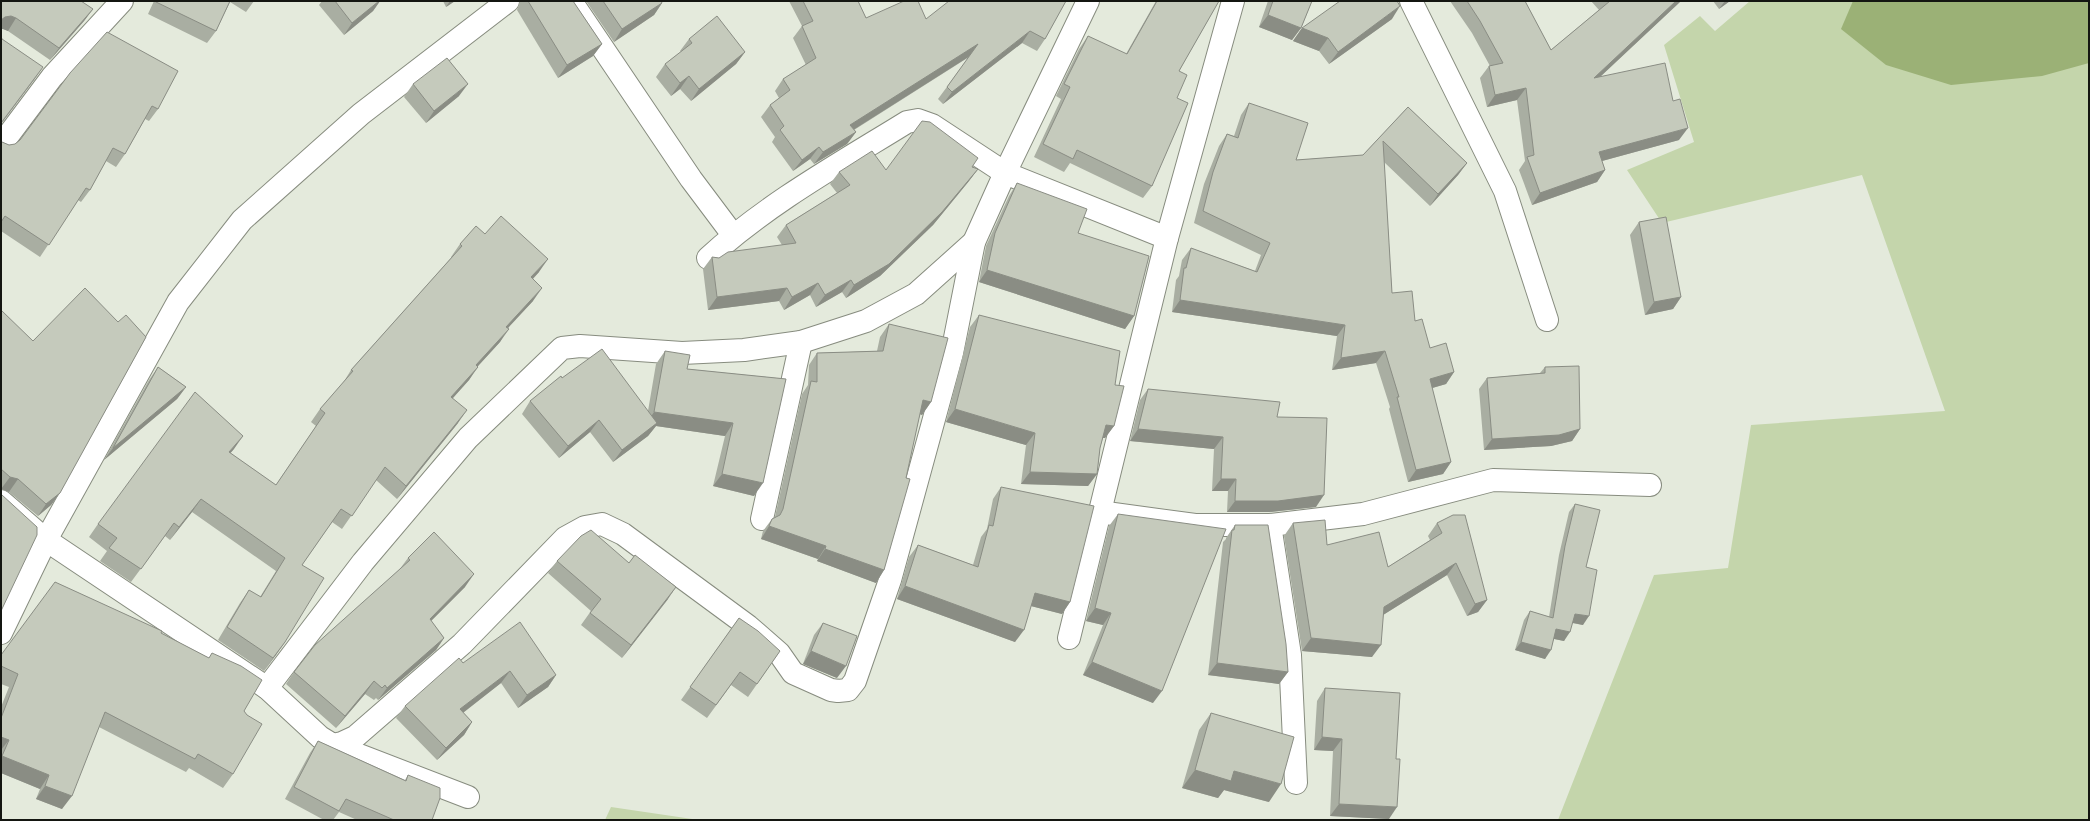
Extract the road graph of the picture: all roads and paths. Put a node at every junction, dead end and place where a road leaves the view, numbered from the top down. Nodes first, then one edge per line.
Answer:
1 (122, 1) edge
2 (508, 1) edge
3 (571, 1) edge
4 (1088, 1) edge
5 (1233, 1) edge
6 (1411, 1) edge
7 (33, 63) edge
8 (52, 77) junction
9 (1, 145) edge
10 (1005, 173) junction
11 (733, 235) junction
12 (1167, 238) junction
13 (974, 242) junction
14 (708, 258) dead end
15 (1547, 320) dead end
16 (801, 342) junction
17 (1650, 485) dead end
18 (1, 501) edge
19 (1098, 512) junction
20 (762, 519) dead end
21 (1270, 525) junction
22 (46, 540) junction
23 (1, 634) edge
24 (1069, 638) dead end
25 (267, 688) junction
26 (333, 745) junction
27 (1296, 783) dead end
28 (468, 797) dead end

1 - 8 street
2 - 22 street
3 - 11 street
4 - 10 street
5 - 12 street
6 - 15 street
7 - 8 street
8 - 9 street
10 - 11 street
10 - 12 street
10 - 13 street
11 - 14 street
12 - 19 street
13 - 16 street
13 - 26 street
16 - 20 street
16 - 25 street
17 - 21 street
18 - 22 street
19 - 21 street
19 - 24 street
21 - 27 street
22 - 23 street
22 - 25 street
25 - 26 street
26 - 28 street

